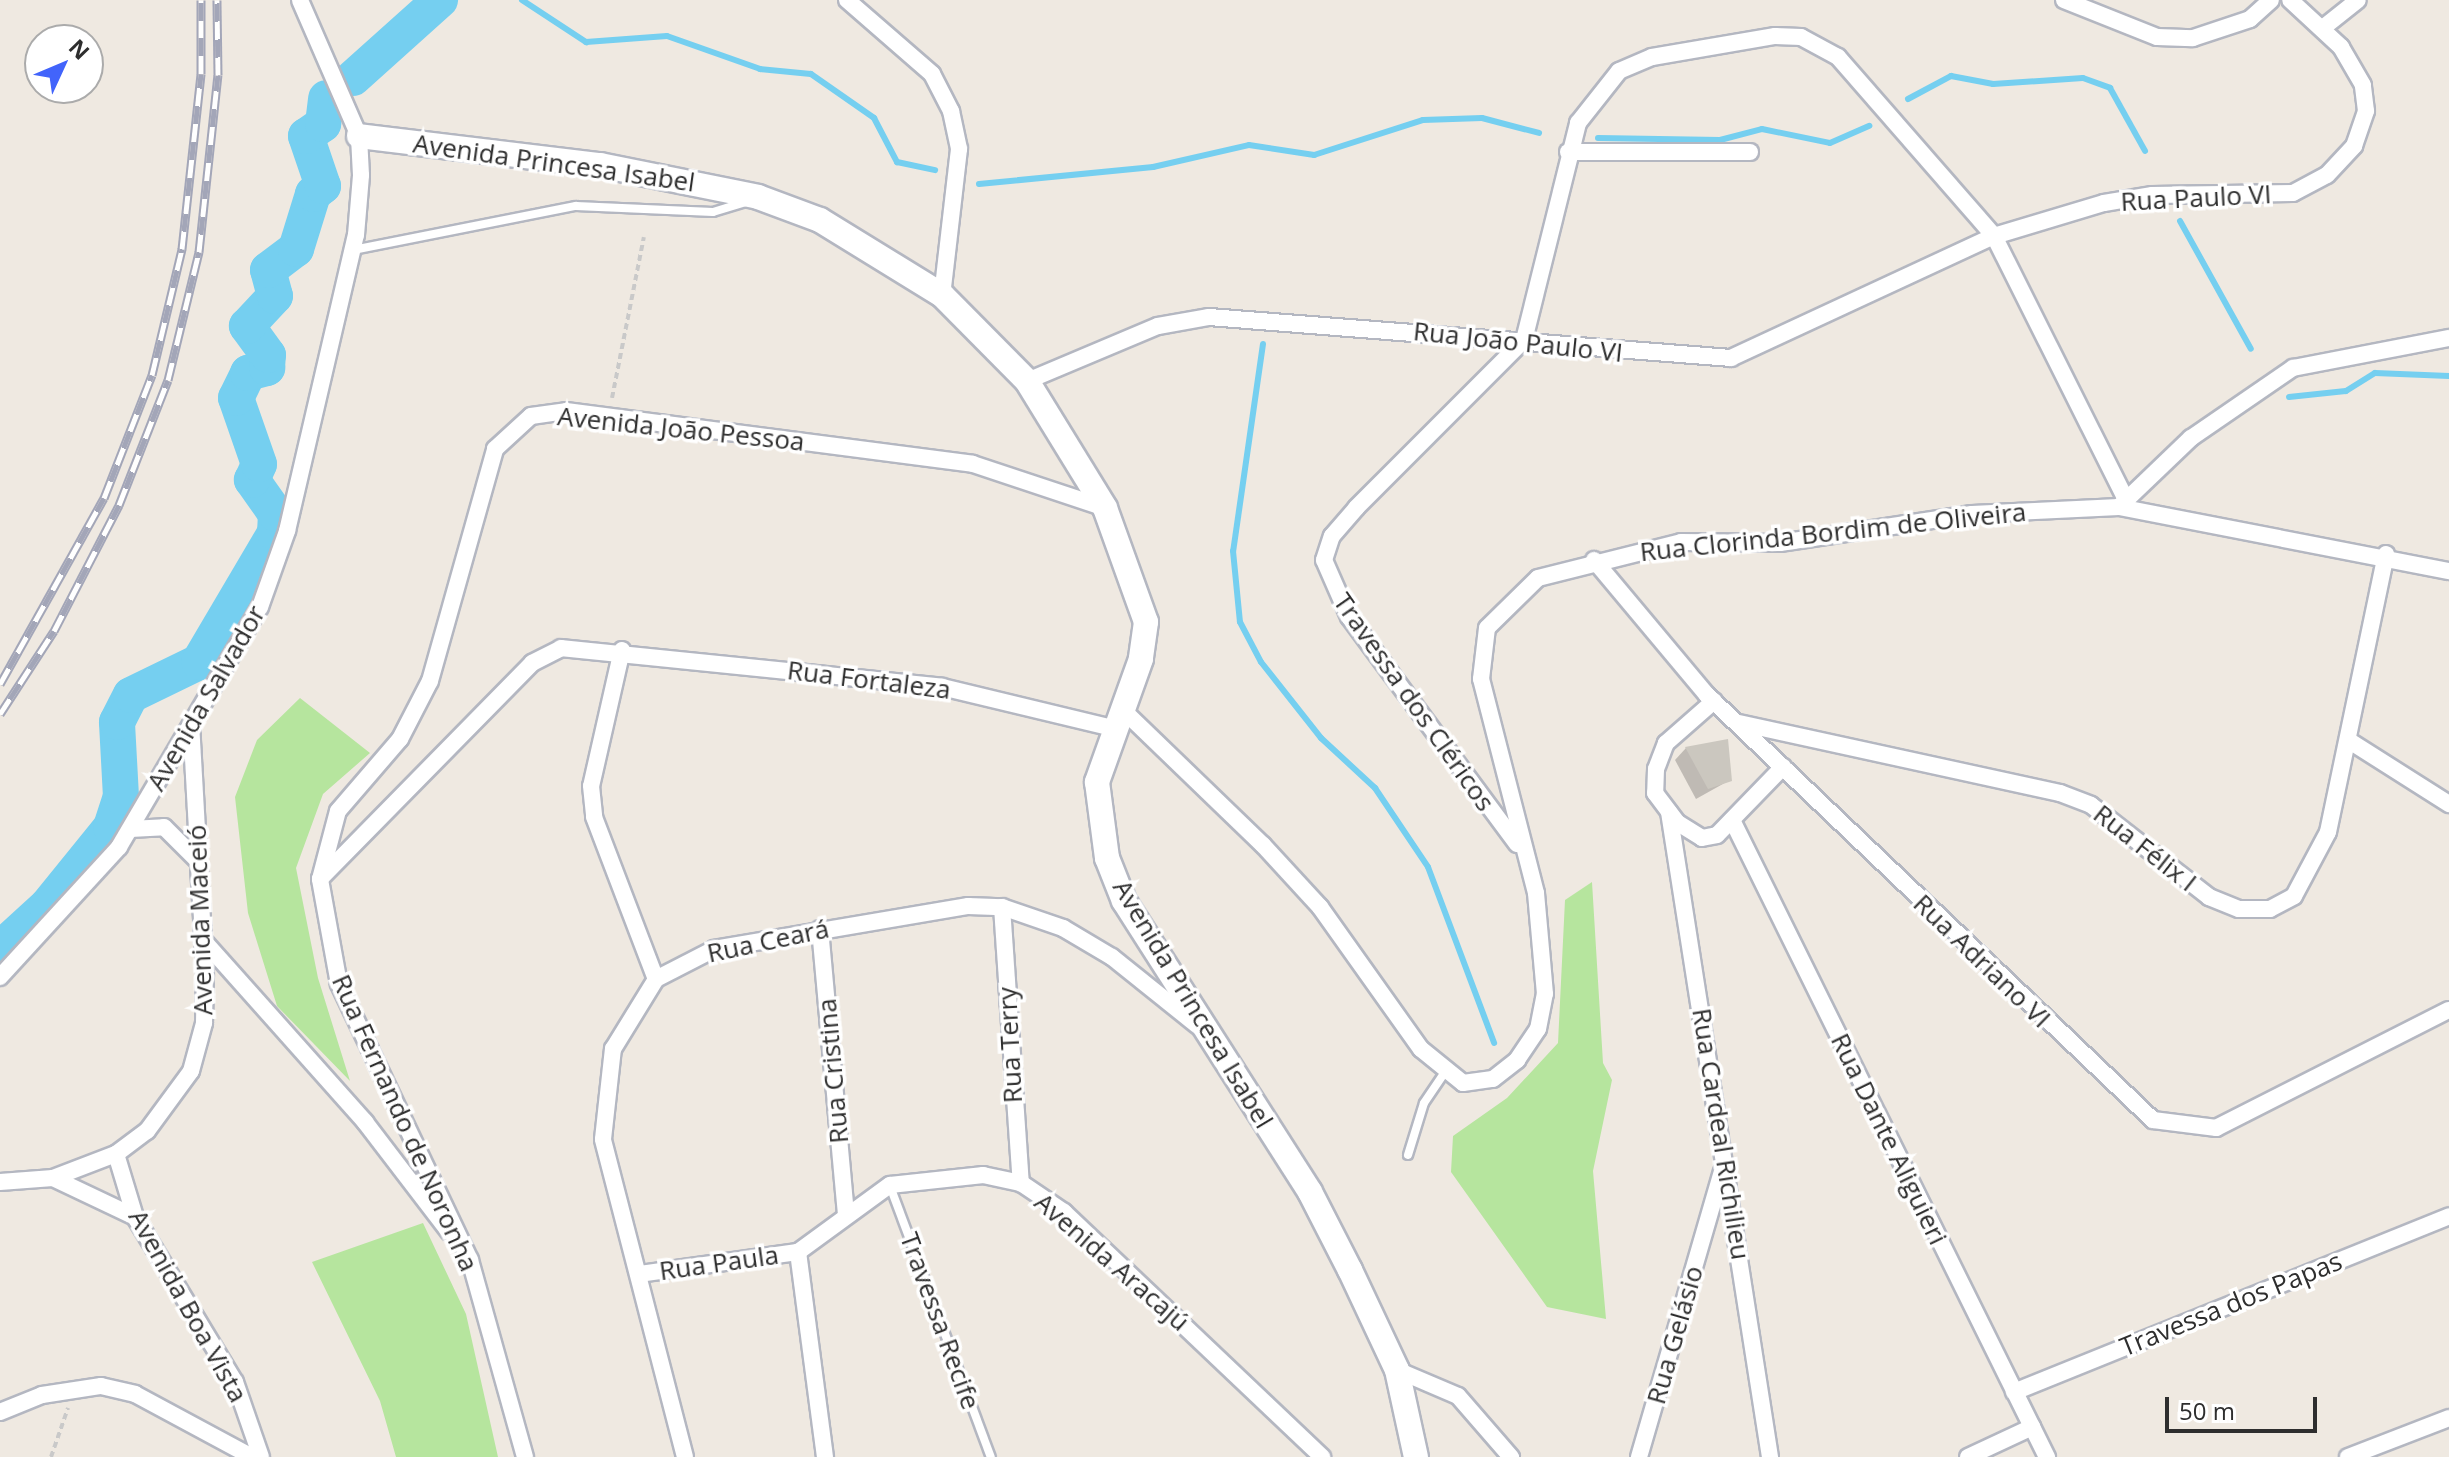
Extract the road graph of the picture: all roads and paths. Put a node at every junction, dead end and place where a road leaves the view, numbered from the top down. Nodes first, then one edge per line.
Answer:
1 (300, 0) edge
2 (847, 0) edge
3 (2064, 0) edge
4 (2271, 0) edge
5 (2290, 0) edge
6 (2358, 0) edge
7 (2324, 27) junction
8 (359, 136) junction
9 (1568, 152) junction
10 (1750, 152) dead end
11 (758, 197) junction
12 (1994, 236) junction
13 (644, 237) dead end
14 (353, 251) junction
15 (942, 295) junction
16 (2449, 338) edge
17 (1524, 340) junction
18 (1027, 381) junction
19 (608, 416) junction
20 (2122, 502) junction
21 (1105, 508) junction
22 (2386, 554) junction
23 (1594, 560) junction
24 (2449, 571) edge
25 (622, 650) junction
26 (1714, 701) junction
27 (1118, 719) junction
28 (1737, 723) junction
29 (191, 726) junction
30 (2348, 740) junction
31 (1783, 767) junction
32 (2449, 804) edge
33 (1669, 812) junction
34 (1732, 820) junction
35 (130, 829) junction
36 (1520, 849) junction
37 (199, 862) junction
38 (320, 879) junction
39 (1002, 907) junction
40 (820, 929) junction
41 (203, 940) junction
42 (0, 977) edge
43 (656, 979) junction
44 (2449, 1010) edge
45 (1204, 1031) junction
46 (1444, 1073) junction
47 (116, 1154) junction
48 (1408, 1155) dead end
49 (1723, 1167) junction
50 (53, 1178) junction
51 (0, 1182) edge
52 (1021, 1183) junction
53 (890, 1185) junction
54 (846, 1213) junction
55 (2449, 1216) edge
56 (135, 1217) junction
57 (798, 1252) junction
58 (470, 1260) junction
59 (639, 1274) junction
60 (1397, 1370) junction
61 (76, 1387) junction
62 (2014, 1392) junction
63 (0, 1412) edge
64 (2449, 1418) edge
65 (2032, 1427) junction
66 (51, 1457) edge
67 (252, 1457) edge
68 (261, 1457) edge
69 (525, 1457) edge
70 (685, 1457) edge
71 (825, 1457) edge
72 (991, 1457) edge
73 (1322, 1457) edge
74 (1416, 1457) edge
75 (1511, 1457) edge
76 (1639, 1457) edge
77 (1770, 1457) edge
78 (1968, 1457) edge
79 (2047, 1457) edge
80 (2348, 1457) edge

1 - 8 street
2 - 15 street
3 - 4 street
5 - 7 street, Rua Paulo VI
6 - 7 street
7 - 12 street, Rua Paulo VI
8 - 11 street, Avenida Princesa Isabel
8 - 14 street, Avenida Salvador
9 - 10 street
9 - 12 street
9 - 17 street
11 - 14 lane
11 - 15 street, Avenida Princesa Isabel
12 - 17 street, Rua João Paulo VI
12 - 20 street
13 - 19 path
14 - 29 street, Avenida Salvador
15 - 18 street, Avenida Princesa Isabel
16 - 20 street
17 - 18 street, Rua João Paulo VI
17 - 36 street, Travessa dos Cléricos
18 - 21 street, Avenida Princesa Isabel
19 - 21 street, Avenida João Pessoa
19 - 38 street, Avenida João Pessoa
20 - 22 street, Rua Clorinda Bordim de Oliveira
20 - 23 street, Rua Clorinda Bordim de Oliveira
21 - 27 street, Avenida Princesa Isabel
22 - 24 street, Rua Clorinda Bordim de Oliveira
22 - 30 street, Rua Félix I
23 - 26 street, Rua Adriano VI
23 - 36 street, Rua Clorinda Bordim de Oliveira
25 - 27 street, Rua Fortaleza
25 - 38 street, Rua Fortaleza
25 - 43 street
26 - 28 street, Rua Adriano VI
26 - 33 street, Rua Cardeal Richilieu
27 - 45 street, Avenida Princesa Isabel
27 - 46 street
28 - 30 street, Rua Félix I
28 - 31 street, Rua Adriano VI
29 - 35 street, Avenida Salvador
29 - 37 street, Avenida Maceió
30 - 32 street
31 - 34 street
31 - 44 street, Rua Adriano VI
33 - 34 street
33 - 49 street, Rua Cardeal Richilieu
34 - 62 street, Rua Dante Aliguieri
35 - 37 street
35 - 42 street, Avenida Salvador
36 - 46 street, Rua Clorinda Bordim de Oliveira
37 - 41 street, Avenida Maceió
38 - 58 street, Rua Fernando de Noronha
39 - 40 street, Rua Ceará
39 - 45 street, Rua Ceará
39 - 52 street, Rua Terry
40 - 43 street, Rua Ceará
40 - 54 street, Rua Cristina
41 - 47 street, Avenida Maceió
41 - 58 street
43 - 59 street
45 - 60 street, Avenida Princesa Isabel
46 - 48 lane
47 - 50 street, Avenida Maceió
47 - 56 street, Avenida Boa Vista
49 - 76 street, Rua Gelásio
49 - 77 street, Rua Cardeal Richilieu
50 - 51 street, Avenida Maceió
50 - 56 street
52 - 53 street, Avenida Aracajú
52 - 73 street, Avenida Aracajú
53 - 54 street, Avenida Aracajú
53 - 72 lane, Travessa Recife
54 - 57 street, Avenida Aracajú
55 - 62 street, Travessa dos Papas
56 - 68 street, Avenida Boa Vista
57 - 59 street, Rua Paula
57 - 71 street
58 - 69 street, Rua Fernando de Noronha
59 - 70 street
60 - 74 street, Avenida Princesa Isabel
60 - 75 street
61 - 63 street
61 - 66 path
61 - 67 street
62 - 65 street, Rua Dante Aliguieri
64 - 80 street
65 - 78 street
65 - 79 street, Rua Dante Aliguieri

